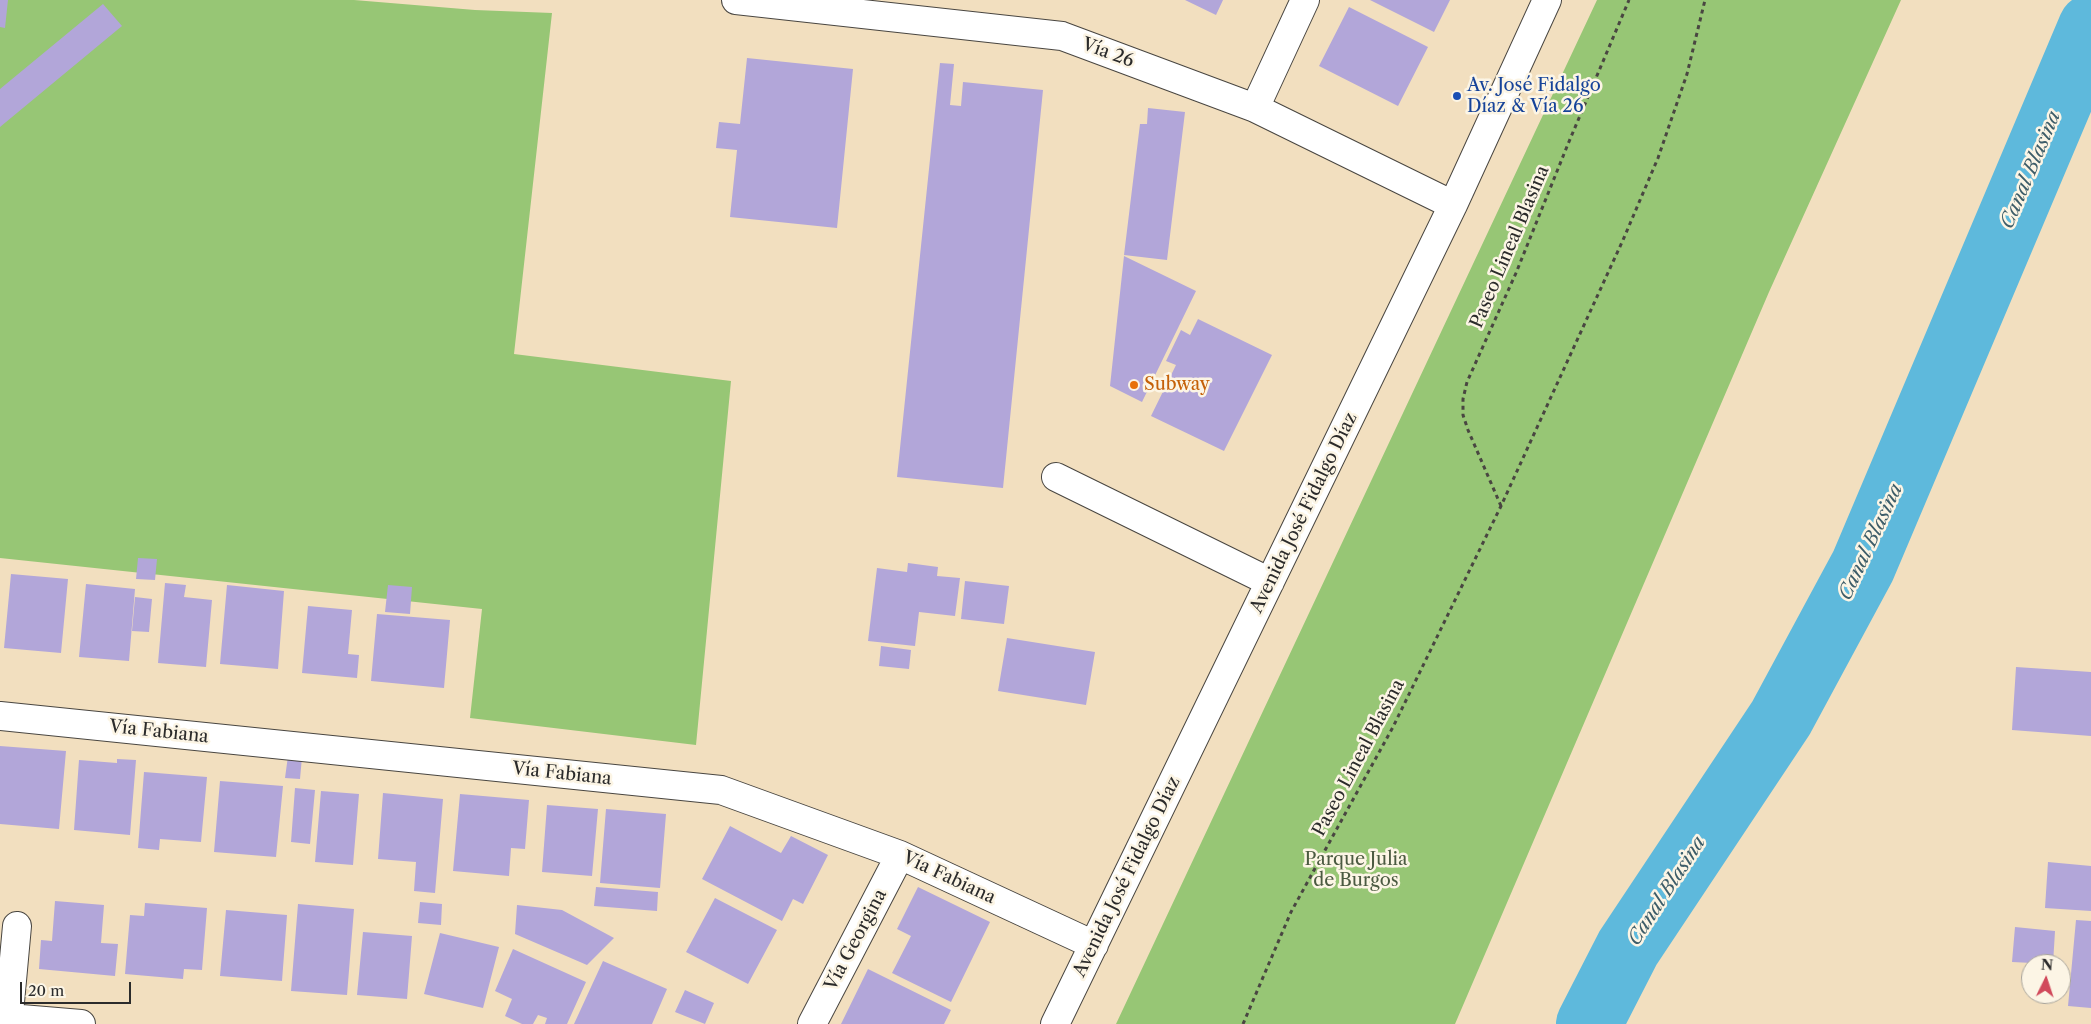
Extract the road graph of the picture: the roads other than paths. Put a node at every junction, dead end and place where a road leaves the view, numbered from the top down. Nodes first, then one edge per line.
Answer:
1 (736, 0) edge
2 (1305, 0) edge
3 (1547, 0) edge
4 (1255, 108) junction
5 (1453, 205) junction
6 (1056, 477) dead end
7 (1270, 582) junction
8 (0, 716) edge
9 (900, 855) junction
10 (17, 926) dead end
11 (1094, 946) junction
12 (8, 1021) edge
13 (80, 1024) edge
14 (812, 1024) edge
15 (1055, 1024) edge

1 - 4 street, Vía 26
2 - 4 street
3 - 5 street, Avenida José Fidalgo Díaz
4 - 5 street, Vía 26
5 - 7 street, Avenida José Fidalgo Díaz
6 - 7 street
7 - 11 street, Avenida José Fidalgo Díaz
8 - 9 street, Vía Fabiana
9 - 11 street, Vía Fabiana
9 - 14 street, Vía Georgina
10 - 12 street
11 - 15 street, Avenida José Fidalgo Díaz
12 - 13 street

